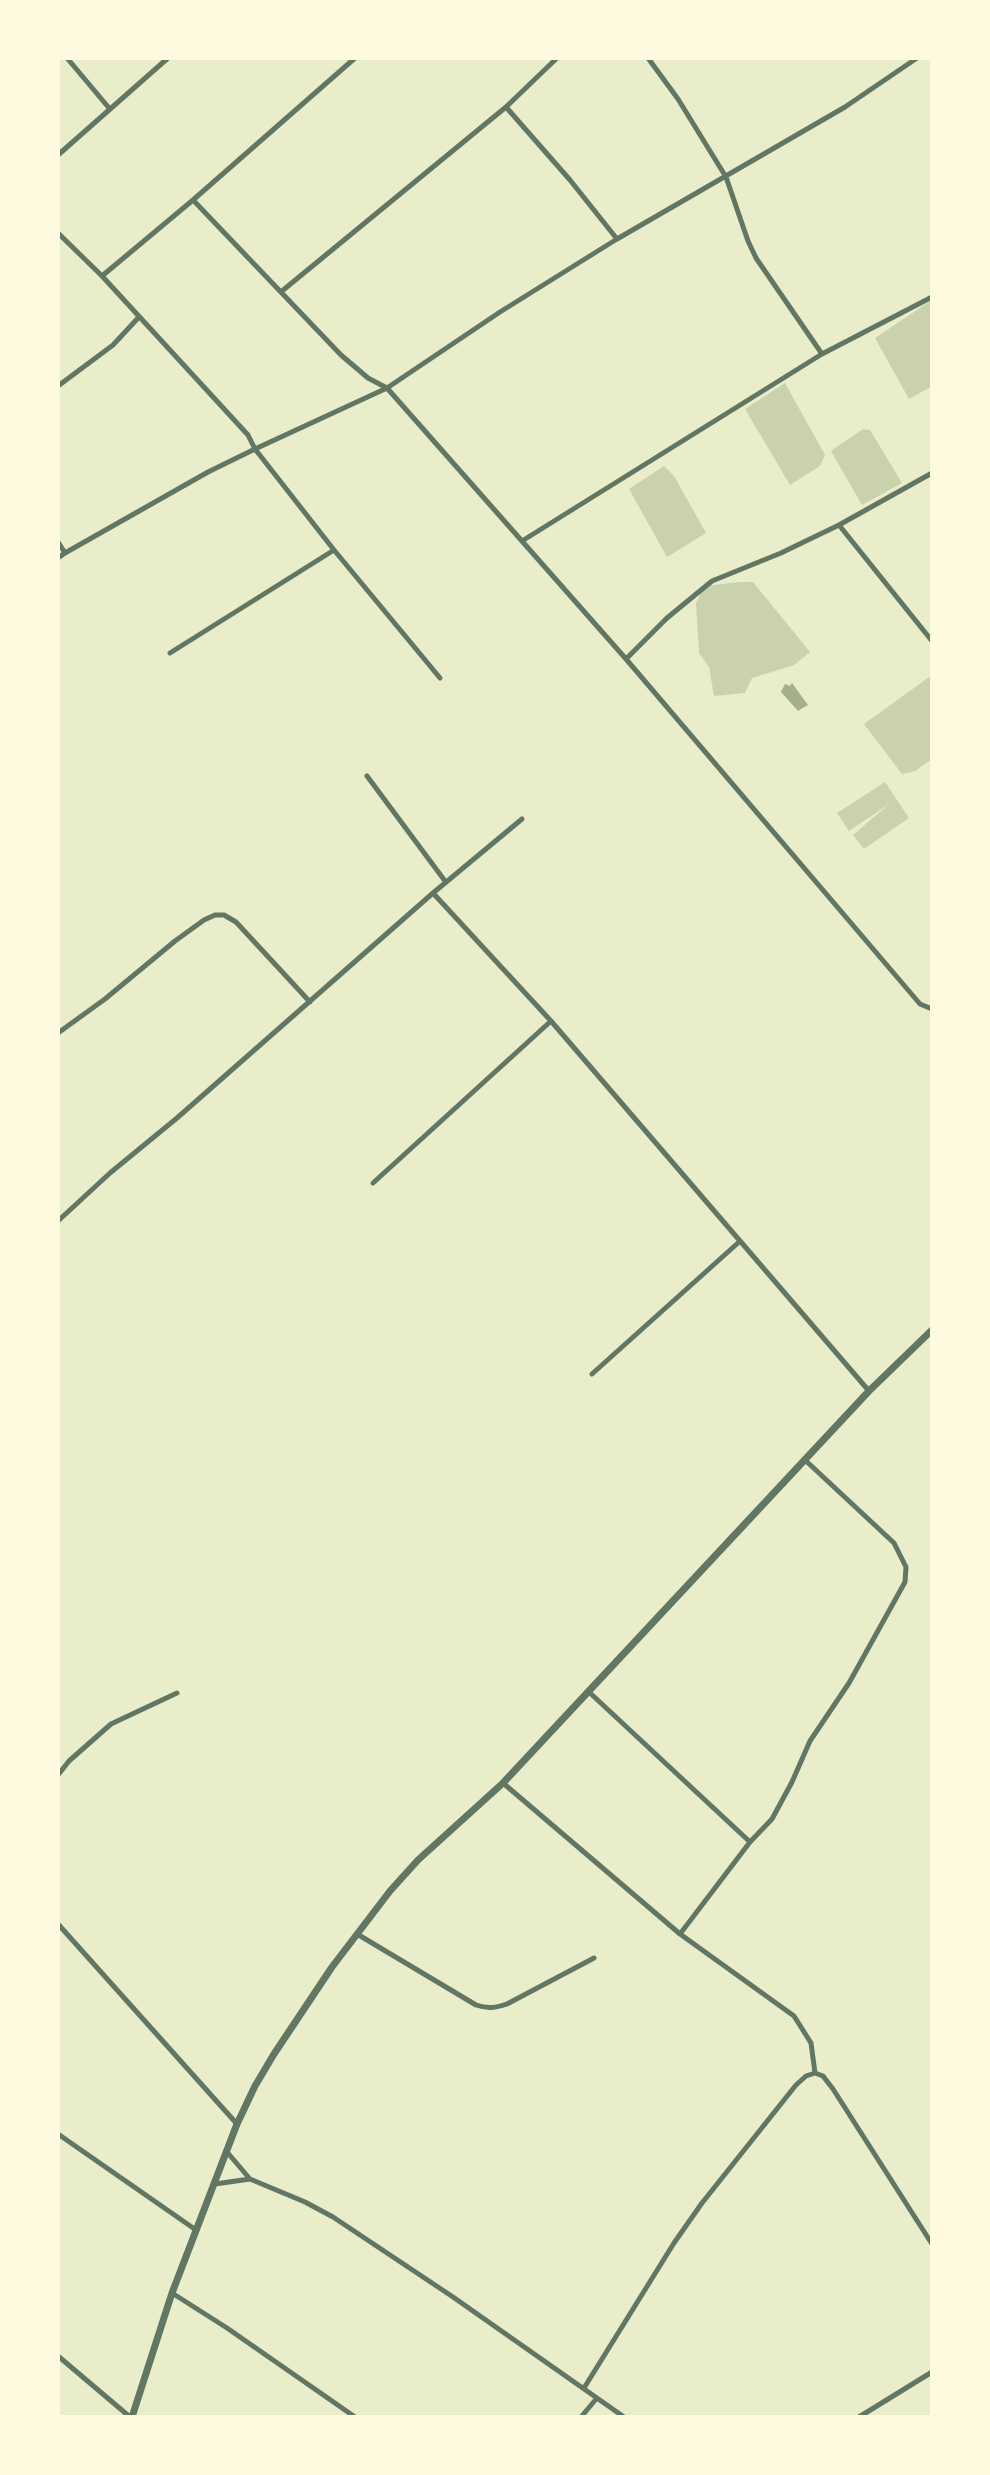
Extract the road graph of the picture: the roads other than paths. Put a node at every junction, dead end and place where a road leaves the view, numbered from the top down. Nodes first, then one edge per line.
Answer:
1 (67, 58) edge
2 (168, 58) edge
3 (355, 58) edge
4 (556, 58) edge
5 (648, 58) edge
6 (917, 58) edge
7 (506, 107) junction
8 (109, 108) junction
9 (58, 155) edge
10 (726, 177) junction
11 (193, 200) junction
12 (58, 233) edge
13 (617, 239) junction
14 (103, 276) junction
15 (282, 291) junction
16 (932, 297) edge
17 (139, 317) junction
18 (822, 354) junction
19 (58, 386) edge
20 (387, 387) junction
21 (255, 449) junction
22 (932, 473) edge
23 (839, 525) junction
24 (522, 541) junction
25 (58, 542) edge
26 (334, 550) junction
27 (65, 553) junction
28 (58, 558) edge
29 (932, 641) edge
30 (170, 653) dead end
31 (626, 659) junction
32 (440, 678) dead end
33 (367, 776) dead end
34 (522, 819) dead end
35 (445, 881) junction
36 (433, 893) junction
37 (310, 1002) junction
38 (932, 1009) edge
39 (551, 1021) junction
40 (58, 1033) edge
41 (373, 1183) dead end
42 (58, 1221) edge
43 (739, 1242) junction
44 (932, 1330) edge
45 (592, 1374) dead end
46 (869, 1391) junction
47 (805, 1460) junction
48 (589, 1692) junction
49 (177, 1693) dead end
50 (58, 1775) edge
51 (503, 1783) junction
52 (750, 1842) junction
53 (58, 1924) edge
54 (357, 1934) junction
55 (680, 1934) junction
56 (594, 1958) dead end
57 (815, 2073) junction
58 (237, 2124) junction
59 (58, 2134) edge
60 (227, 2152) junction
61 (250, 2179) junction
62 (215, 2184) junction
63 (196, 2230) junction
64 (932, 2244) edge
65 (172, 2293) junction
66 (58, 2356) edge
67 (932, 2372) edge
68 (584, 2388) junction
69 (597, 2398) junction
70 (131, 2417) edge
71 (355, 2417) edge
72 (581, 2417) edge
73 (624, 2417) edge
74 (859, 2417) edge

1 - 8 street
2 - 8 street
3 - 11 street
4 - 7 street
5 - 10 street
6 - 10 street
7 - 13 street
7 - 15 street
8 - 9 street
10 - 13 street
10 - 18 street
11 - 14 street
11 - 15 street
12 - 14 street
13 - 20 street
14 - 17 street
15 - 20 street
16 - 18 street
17 - 19 street
17 - 21 street
18 - 24 street
20 - 21 street
20 - 24 street
21 - 26 street
21 - 27 street
22 - 23 street
23 - 29 street
23 - 31 street
24 - 31 street
25 - 27 street
26 - 30 street
26 - 32 street
27 - 28 street
31 - 38 street
33 - 35 street
34 - 35 street
35 - 36 street
36 - 37 street
36 - 39 street
37 - 40 street
37 - 42 street
39 - 41 street
39 - 43 street
43 - 45 street
43 - 46 street
44 - 46 street
46 - 47 street
47 - 48 street
47 - 52 street
48 - 51 street
48 - 52 street
49 - 50 street
51 - 54 street
51 - 55 street
52 - 55 street
53 - 58 street
54 - 56 street
54 - 58 street
55 - 57 street
57 - 64 street
57 - 68 street
58 - 60 street
59 - 63 street
60 - 61 street
60 - 62 street
61 - 62 street
61 - 68 street
62 - 63 street
63 - 65 street
65 - 70 street
65 - 71 street
66 - 70 street
67 - 74 street
68 - 69 street
69 - 72 street
69 - 73 street

